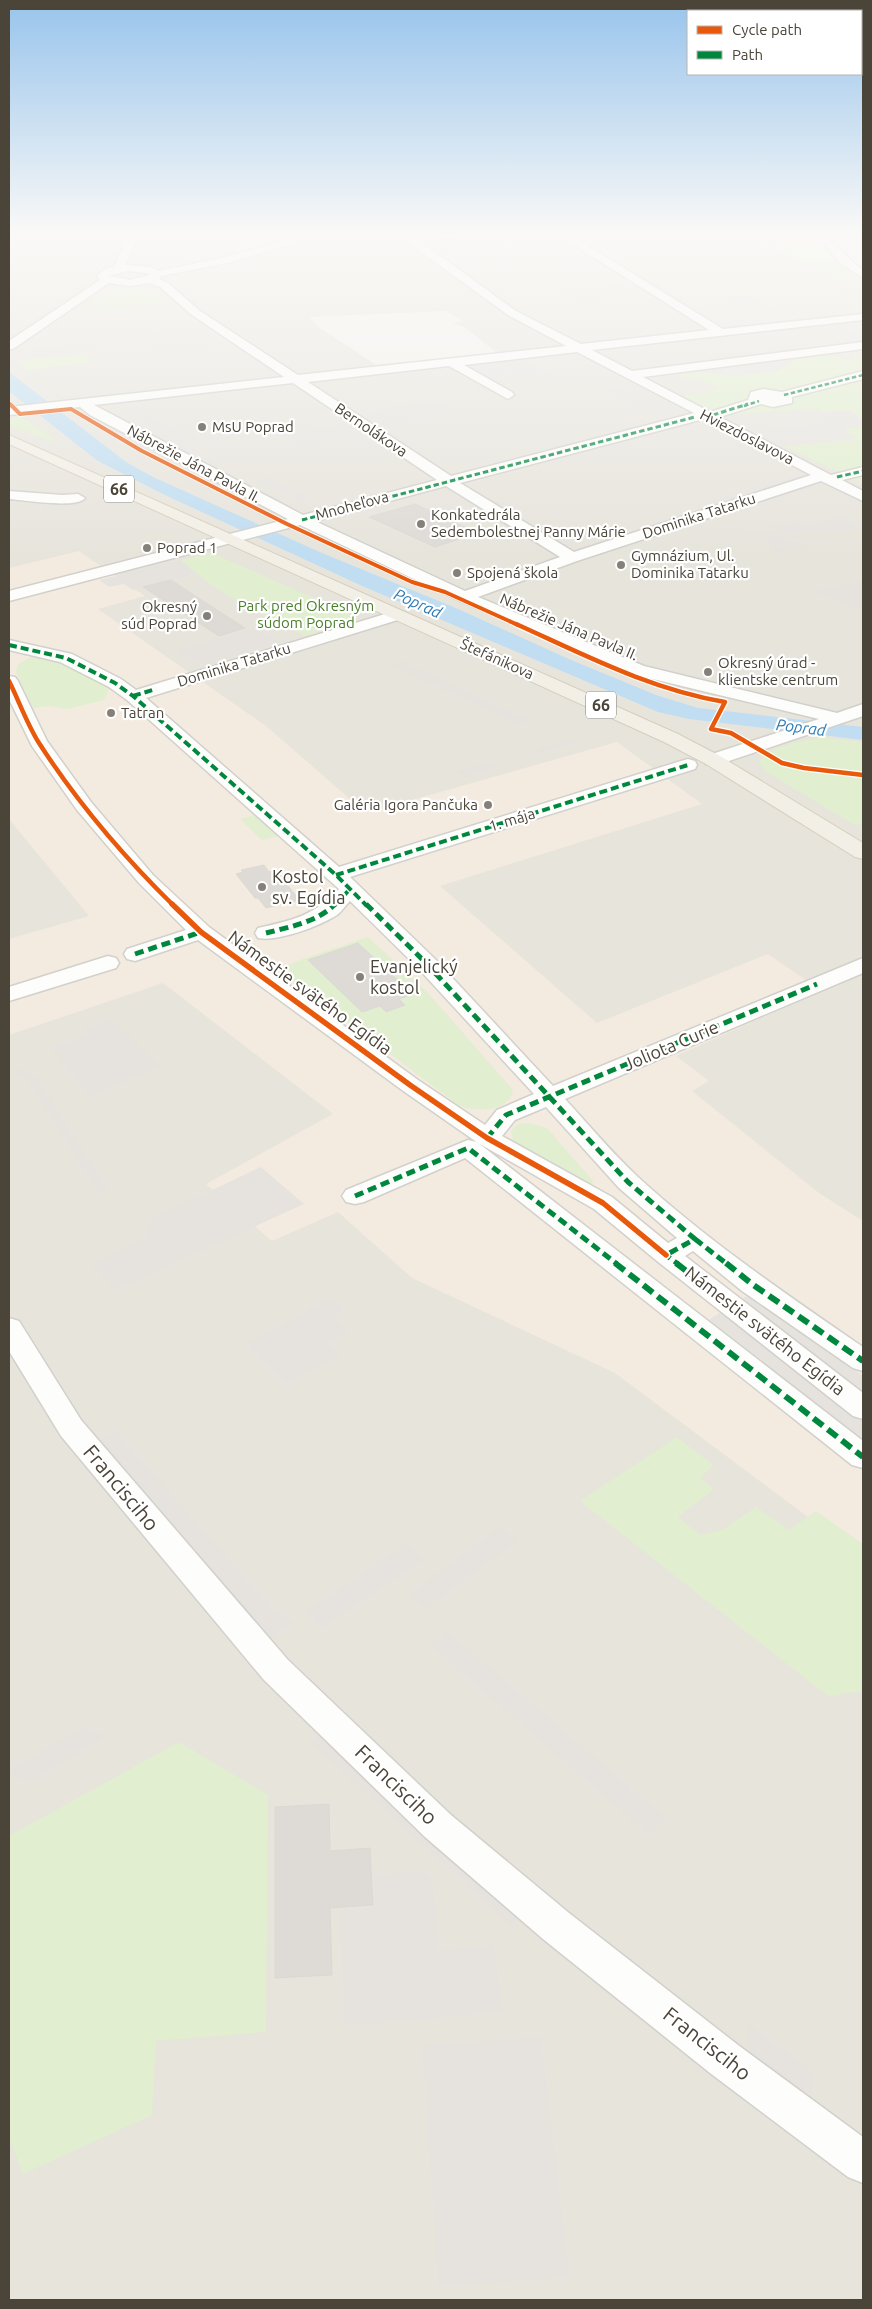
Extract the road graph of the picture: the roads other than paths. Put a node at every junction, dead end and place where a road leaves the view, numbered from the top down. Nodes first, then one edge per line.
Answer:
1 (239, 341) edge
2 (564, 341) edge
3 (642, 341) edge
4 (863, 345) edge
5 (578, 348) junction
6 (451, 362) junction
7 (628, 375) junction
8 (863, 375) edge
9 (295, 380) junction
10 (508, 394) dead end
11 (83, 403) junction
12 (13, 410) edge
13 (714, 415) dead end
14 (695, 417) dead end
15 (9, 439) edge
16 (863, 471) edge
17 (822, 476) junction
18 (837, 477) dead end
19 (448, 481) junction
20 (859, 492) edge
21 (9, 495) edge
22 (78, 498) dead end
23 (302, 520) junction
24 (236, 538) junction
25 (572, 558) junction
26 (9, 596) edge
27 (464, 597) junction
28 (398, 615) junction
29 (9, 645) edge
30 (9, 681) edge
31 (133, 696) junction
32 (863, 709) edge
33 (833, 721) junction
34 (713, 760) junction
35 (688, 765) dead end
36 (863, 852) edge
37 (343, 882) junction
38 (201, 932) junction
39 (266, 933) dead end
40 (135, 954) dead end
41 (108, 963) dead end
42 (863, 965) edge
43 (9, 994) edge
44 (549, 1096) junction
45 (477, 1143) junction
46 (356, 1196) dead end
47 (695, 1239) junction
48 (666, 1255) junction
49 (9, 1328) edge
50 (863, 1361) edge
51 (863, 1408) edge
52 (863, 1456) edge
53 (863, 2162) edge

1 - 9 street, Bernolákova
2 - 5 street, Hviezdoslavova
3 - 5 street
4 - 7 street
5 - 6 street
5 - 7 street, Hviezdoslavova
6 - 9 street
6 - 10 street
7 - 17 street, Hviezdoslavova
8 - 13 street
9 - 11 street
9 - 19 street, Bernolákova
11 - 12 street
11 - 23 street, Nábrežie Jána Pavla II.
14 - 19 street, Mnoheľova
15 - 24 main road, Štefánikova / 66
16 - 18 street
17 - 20 street, Hviezdoslavova
17 - 25 street, Dominika Tatarku
19 - 23 street, Mnoheľova
19 - 25 street, Bernolákova
21 - 22 street
23 - 24 street, Mnoheľova
23 - 27 street, Nábrežie Jána Pavla II.
24 - 26 street, Mnoheľova
24 - 28 main road, Štefánikova / 66
25 - 27 street, Dominika Tatarku
27 - 33 street, Nábrežie Jána Pavla II.
28 - 31 street, Dominika Tatarku
28 - 34 main road, Štefánikova / 66
29 - 31 street, Námestie svätého Egídia
30 - 38 street, Námestie svätého Egídia
31 - 37 street, Námestie svätého Egídia
32 - 33 street
33 - 34 street
34 - 36 main road, Štefánikova / 66
35 - 37 street, 1. mája
37 - 39 street, Námestie svätého Egídia
37 - 44 street, Námestie svätého Egídia
38 - 40 street
38 - 45 street, Námestie svätého Egídia
41 - 43 street
42 - 44 street, Joliota Curie
44 - 45 street, Joliota Curie
44 - 47 street, Námestie svätého Egídia
45 - 46 street, Joliota Curie
45 - 48 street, Námestie svätého Egídia
45 - 52 street
47 - 48 street, Námestie svätého Egídia
47 - 50 street
48 - 51 street, Námestie svätého Egídia
49 - 53 street, Francisciho

